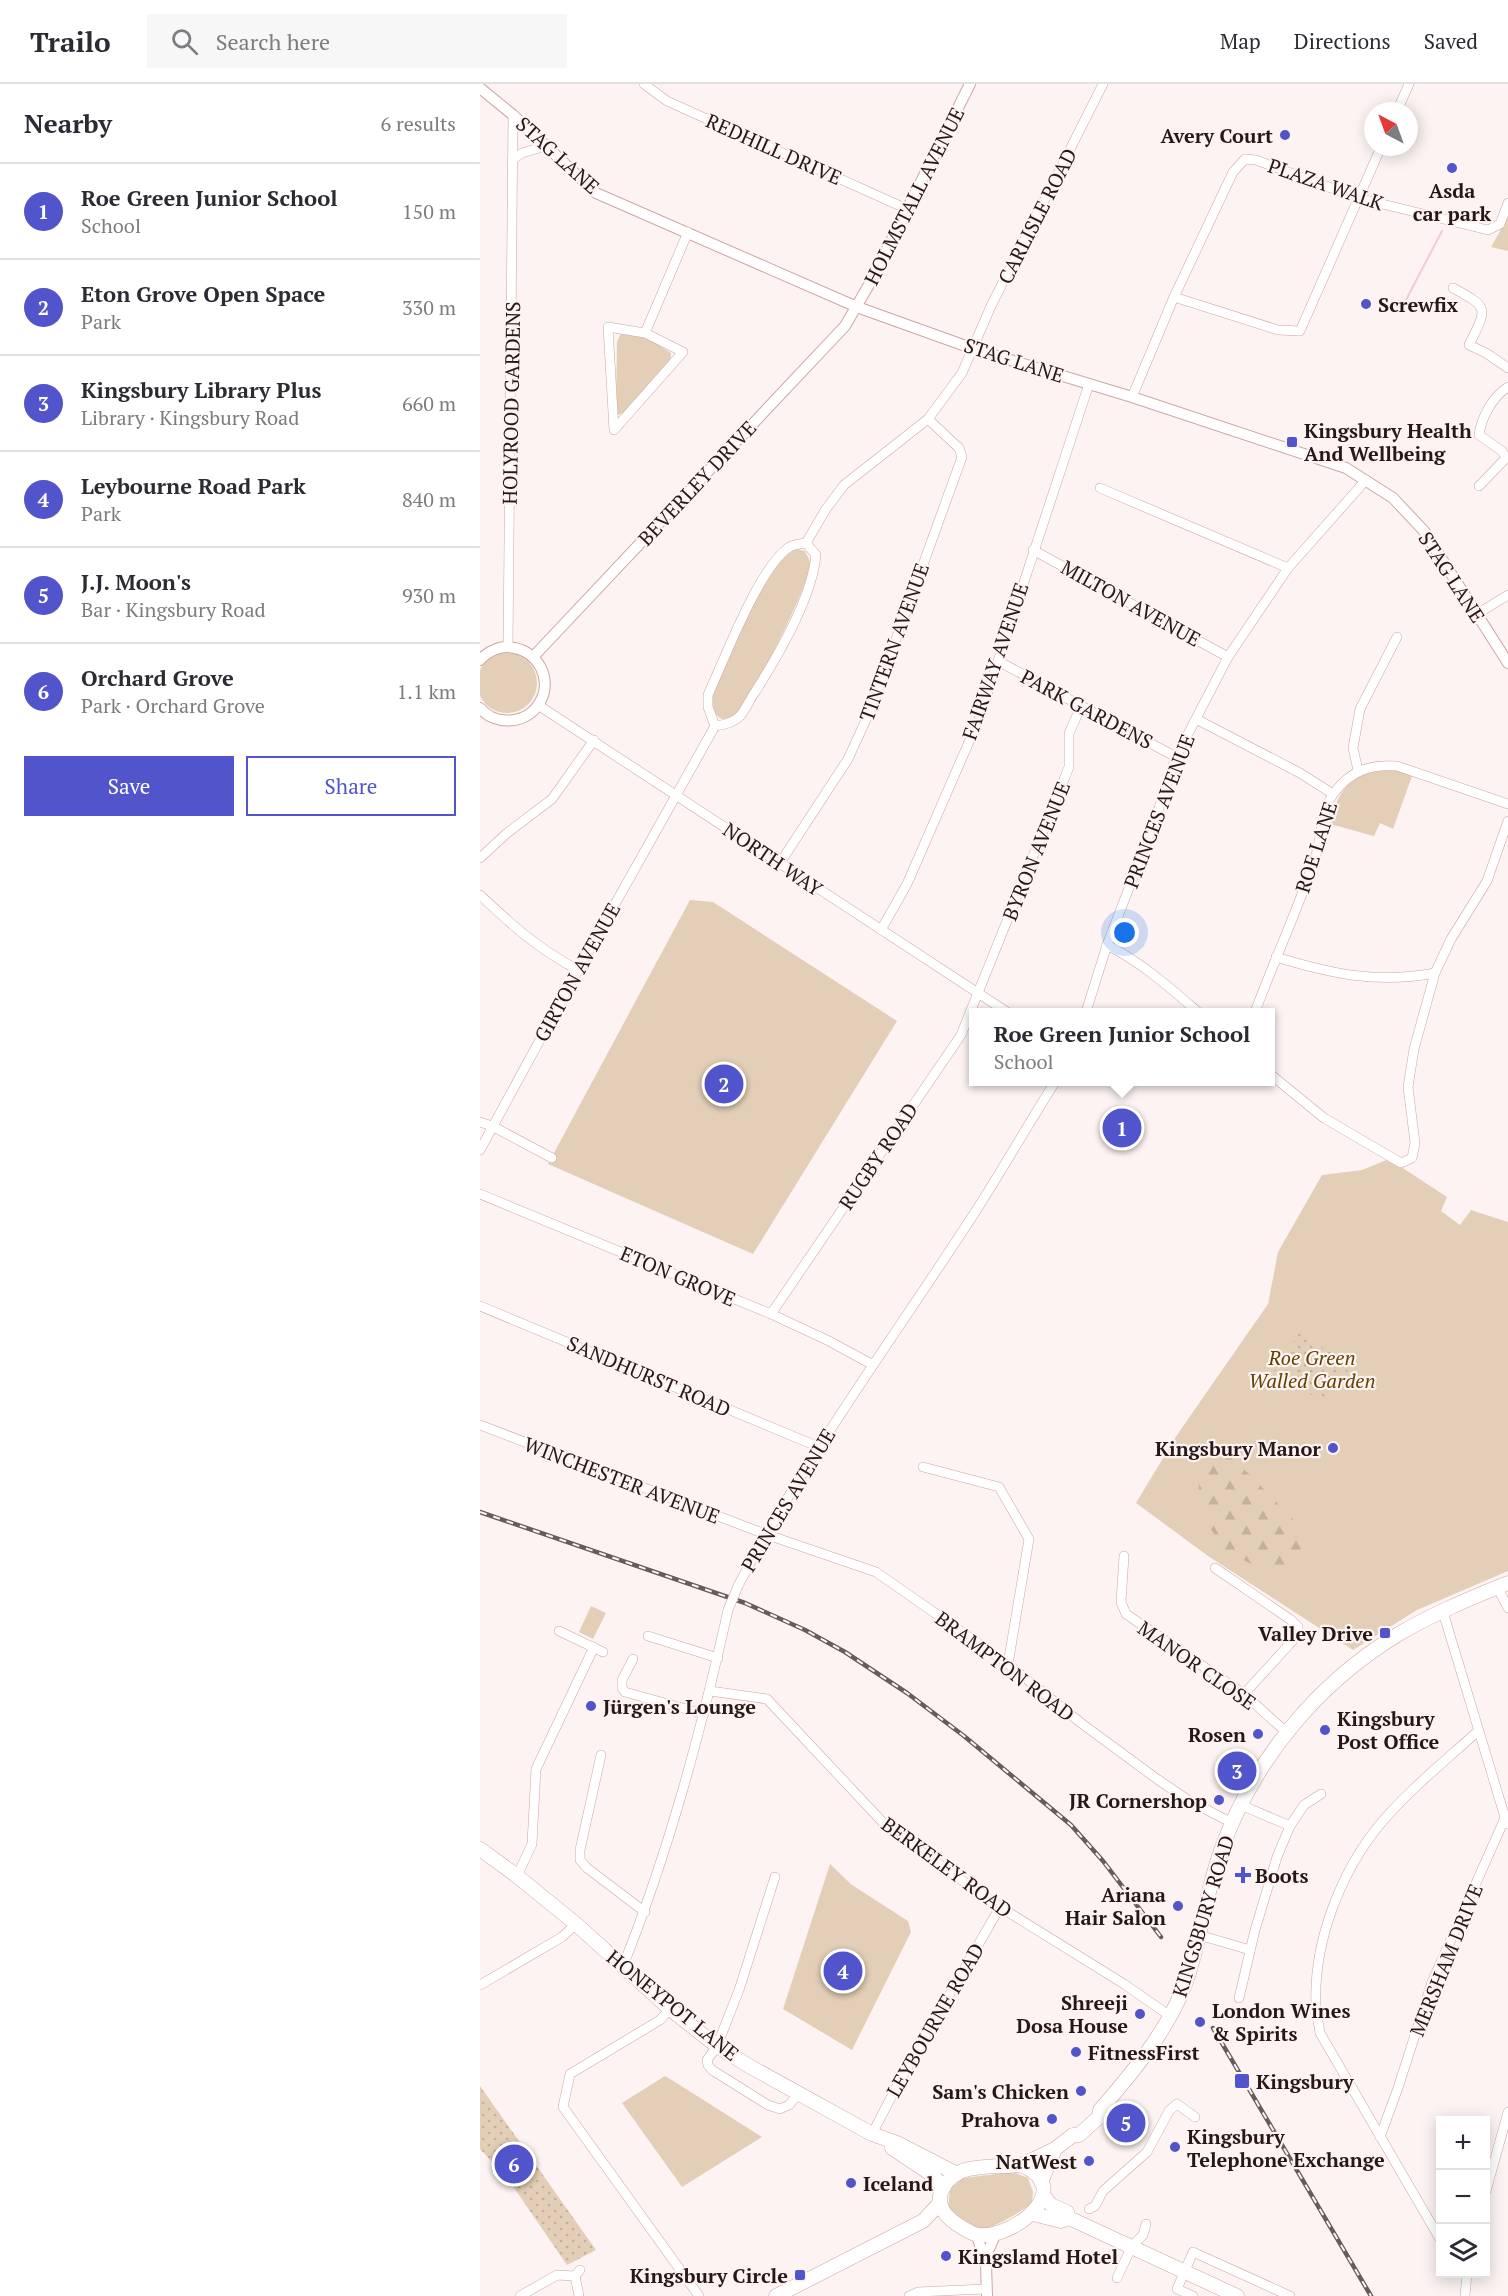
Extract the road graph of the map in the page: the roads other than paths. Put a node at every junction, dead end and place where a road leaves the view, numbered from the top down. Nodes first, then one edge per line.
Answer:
1 (644, 84) edge
2 (970, 84) edge
3 (1103, 84) edge
4 (1409, 84) edge
5 (480, 88) edge
6 (1401, 102) edge
7 (513, 115) junction
8 (546, 146) junction
9 (1377, 156) edge
10 (512, 160) junction
11 (1358, 198) junction
12 (1508, 203) edge
13 (907, 209) junction
14 (688, 232) junction
15 (1454, 288) dead end
16 (1174, 297) junction
17 (857, 307) junction
18 (645, 333) junction
19 (974, 348) junction
20 (1508, 368) edge
21 (1089, 384) junction
22 (1508, 387) edge
23 (1132, 397) junction
24 (928, 419) junction
25 (1366, 480) junction
26 (1479, 486) dead end
27 (1100, 488) dead end
28 (806, 543) junction
29 (1033, 550) junction
30 (1288, 568) junction
31 (1508, 595) edge
32 (1477, 614) junction
33 (1397, 637) dead end
34 (508, 647) junction
35 (533, 657) junction
36 (1228, 657) junction
37 (480, 660) edge
38 (998, 661) junction
39 (1508, 663) edge
40 (538, 705) junction
41 (1081, 707) junction
42 (481, 711) edge
43 (1196, 719) junction
44 (715, 726) junction
45 (594, 741) junction
46 (1176, 757) junction
47 (1358, 770) junction
48 (1333, 794) junction
49 (677, 795) junction
50 (1508, 804) edge
51 (1508, 821) edge
52 (480, 858) edge
53 (780, 863) junction
54 (480, 895) edge
55 (881, 930) junction
56 (1107, 945) junction
57 (1276, 957) junction
58 (578, 970) junction
59 (1435, 974) junction
60 (979, 994) junction
61 (973, 1008) edge
62 (1002, 1008) edge
63 (1087, 1008) edge
64 (1193, 1008) edge
65 (1257, 1008) edge
66 (969, 1017) edge
67 (1275, 1078) edge
68 (1053, 1086) edge
69 (480, 1122) edge
70 (492, 1126) junction
71 (480, 1150) edge
72 (552, 1158) dead end
73 (480, 1194) edge
74 (480, 1306) edge
75 (771, 1314) junction
76 (873, 1365) junction
77 (480, 1425) edge
78 (819, 1447) junction
79 (923, 1467) dead end
80 (765, 1534) junction
81 (1124, 1556) dead end
82 (1215, 1568) dead end
83 (1502, 1585) edge
84 (1508, 1608) edge
85 (1443, 1612) junction
86 (559, 1631) dead end
87 (648, 1636) dead end
88 (718, 1658) junction
89 (633, 1659) dead end
90 (1008, 1664) junction
91 (710, 1691) junction
92 (1244, 1694) junction
93 (704, 1714) junction
94 (1478, 1731) junction
95 (1286, 1732) junction
96 (601, 1755) dead end
97 (1321, 1794) dead end
98 (1241, 1805) junction
99 (1507, 1822) edge
100 (1232, 1823) junction
101 (1290, 1826) junction
102 (480, 1849) edge
103 (517, 1876) junction
104 (775, 1877) dead end
105 (1000, 1907) junction
106 (645, 1912) junction
107 (576, 1924) junction
108 (1199, 1935) junction
109 (1250, 1950) junction
110 (623, 1966) junction
111 (480, 1985) edge
112 (1239, 1998) dead end
113 (670, 2009) junction
114 (1170, 2016) junction
115 (717, 2046) junction
116 (799, 2093) junction
117 (1508, 2112) edge
118 (1195, 2117) dead end
119 (877, 2136) junction
120 (1380, 2137) junction
121 (1055, 2149) junction
122 (1021, 2165) junction
123 (957, 2174) junction
124 (1490, 2174) edge
125 (944, 2187) junction
126 (1042, 2189) junction
127 (939, 2204) junction
128 (1089, 2209) dead end
129 (1033, 2214) junction
130 (1069, 2218) junction
131 (949, 2219) junction
132 (923, 2222) junction
133 (1146, 2224) dead end
134 (1436, 2232) edge
135 (996, 2233) junction
136 (977, 2236) junction
137 (1132, 2246) junction
138 (985, 2258) junction
139 (1184, 2272) junction
140 (1117, 2278) dead end
141 (1464, 2278) edge
142 (986, 2292) edge
143 (520, 2296) edge
144 (579, 2296) edge
145 (699, 2296) edge
146 (776, 2296) edge
147 (909, 2296) edge
148 (1193, 2296) edge
149 (1237, 2296) edge
150 (1290, 2296) edge
151 (1465, 2296) edge

1 - 13 street, REDHILL DRIVE
2 - 13 street, HOLMSTALL AVENUE
3 - 19 street, CARLISLE ROAD
4 - 6 street
5 - 7 street, STAG LANE
7 - 8 street, STAG LANE
7 - 10 street, HOLYROOD GARDENS
8 - 10 street
8 - 14 street, STAG LANE
9 - 11 street
10 - 34 street, HOLYROOD GARDENS
11 - 12 street, PLAZA WALK
11 - 16 street, PLAZA WALK
11 - 16 street
13 - 17 street, HOLMSTALL AVENUE
14 - 17 street, STAG LANE
14 - 18 street
15 - 20 street
16 - 23 street, PLAZA WALK
17 - 19 street, STAG LANE
17 - 35 street, BEVERLEY DRIVE
18 - 18 street
19 - 21 street, STAG LANE
19 - 24 street, CARLISLE ROAD
21 - 23 street, STAG LANE
21 - 29 street, FAIRWAY AVENUE
22 - 26 street
23 - 25 street, STAG LANE
24 - 28 street, CARLISLE ROAD
24 - 53 street, TINTERN AVENUE
25 - 30 street, PRINCES AVENUE
25 - 32 street, STAG LANE
27 - 30 street
28 - 44 street
28 - 44 street
29 - 36 street, MILTON AVENUE
29 - 38 street, FAIRWAY AVENUE
30 - 36 street, PRINCES AVENUE
31 - 32 street
32 - 39 street, STAG LANE
33 - 47 street
34 - 35 street
34 - 37 street
35 - 40 street
36 - 43 street, PRINCES AVENUE
38 - 41 street, PARK GARDENS
38 - 55 street, FAIRWAY AVENUE
40 - 42 street
40 - 45 street, NORTH WAY
41 - 46 street, PARK GARDENS
41 - 60 street, BYRON AVENUE
43 - 46 street, PRINCES AVENUE
43 - 48 street
44 - 49 street, GIRTON AVENUE
45 - 49 street, NORTH WAY
45 - 52 street
46 - 56 street, PRINCES AVENUE
47 - 48 street, ROE LANE
47 - 50 street
48 - 57 street, ROE LANE
49 - 53 street, NORTH WAY
49 - 58 street, GIRTON AVENUE
51 - 59 street
53 - 55 street, NORTH WAY
54 - 58 street
55 - 60 street, NORTH WAY
56 - 63 street, PRINCES AVENUE
56 - 64 street
57 - 59 street
57 - 65 street, ROE LANE
58 - 70 street, GIRTON AVENUE
59 - 67 street
60 - 61 street, RUGBY ROAD
60 - 62 street, NORTH WAY
66 - 75 street, RUGBY ROAD
68 - 76 street, PRINCES AVENUE
69 - 70 street
70 - 71 street, GIRTON AVENUE
70 - 72 street
73 - 75 street, ETON GROVE
74 - 78 street, SANDHURST ROAD
75 - 76 street, ETON GROVE
76 - 78 street, PRINCES AVENUE
77 - 80 street, WINCHESTER AVENUE
78 - 80 street, PRINCES AVENUE
79 - 90 street
80 - 88 street, PRINCES AVENUE, bridge
80 - 90 street, BRAMPTON ROAD
81 - 92 street, MANOR CLOSE
82 - 92 street
83 - 84 street
83 - 85 main road, KINGSBURY ROAD
85 - 94 street
85 - 95 main road, KINGSBURY ROAD
86 - 103 street
87 - 88 street
88 - 91 street, PRINCES AVENUE
89 - 93 street
90 - 100 street, BRAMPTON ROAD
91 - 93 street, PRINCES AVENUE
91 - 105 street, BERKELEY ROAD
92 - 95 street, MANOR CLOSE
93 - 106 street, PRINCES AVENUE
94 - 99 street
94 - 120 street
95 - 98 main road, KINGSBURY ROAD
96 - 106 street
97 - 101 street
98 - 100 main road, KINGSBURY ROAD
98 - 101 street
99 - 120 street, MERSHAM DRIVE
100 - 108 main road, KINGSBURY ROAD
101 - 109 street
102 - 103 main road, HONEYPOT LANE
103 - 107 main road, HONEYPOT LANE
104 - 115 street
105 - 114 street, BERKELEY ROAD
105 - 119 street, LEYBOURNE ROAD
106 - 110 street, PRINCES AVENUE
107 - 110 main road, HONEYPOT LANE
107 - 111 street
108 - 109 street
108 - 114 main road, KINGSBURY ROAD
109 - 112 street
110 - 113 main road, HONEYPOT LANE
113 - 115 main road, HONEYPOT LANE
113 - 145 street
114 - 121 main road, KINGSBURY ROAD
115 - 116 main road, HONEYPOT LANE
115 - 116 street
116 - 119 main road, HONEYPOT LANE
117 - 124 street
118 - 128 street
119 - 123 main road, HONEYPOT LANE
119 - 125 main road, HONEYPOT LANE
120 - 134 street
121 - 122 main road, KINGSBURY ROAD
121 - 126 main road, KINGSBURY ROAD
122 - 123 main road
122 - 126 main road
123 - 125 main road
125 - 127 main road
126 - 129 main road
126 - 130 main road
127 - 131 main road
127 - 132 main road
129 - 130 main road
129 - 135 main road
130 - 137 main road
131 - 132 main road
131 - 136 main road
132 - 146 main road
133 - 137 street
135 - 136 main road
135 - 138 street
136 - 138 street
137 - 139 main road
137 - 140 street
138 - 142 street
139 - 148 street
139 - 149 main road
139 - 150 street
141 - 151 street
142 - 147 street
143 - 144 street

